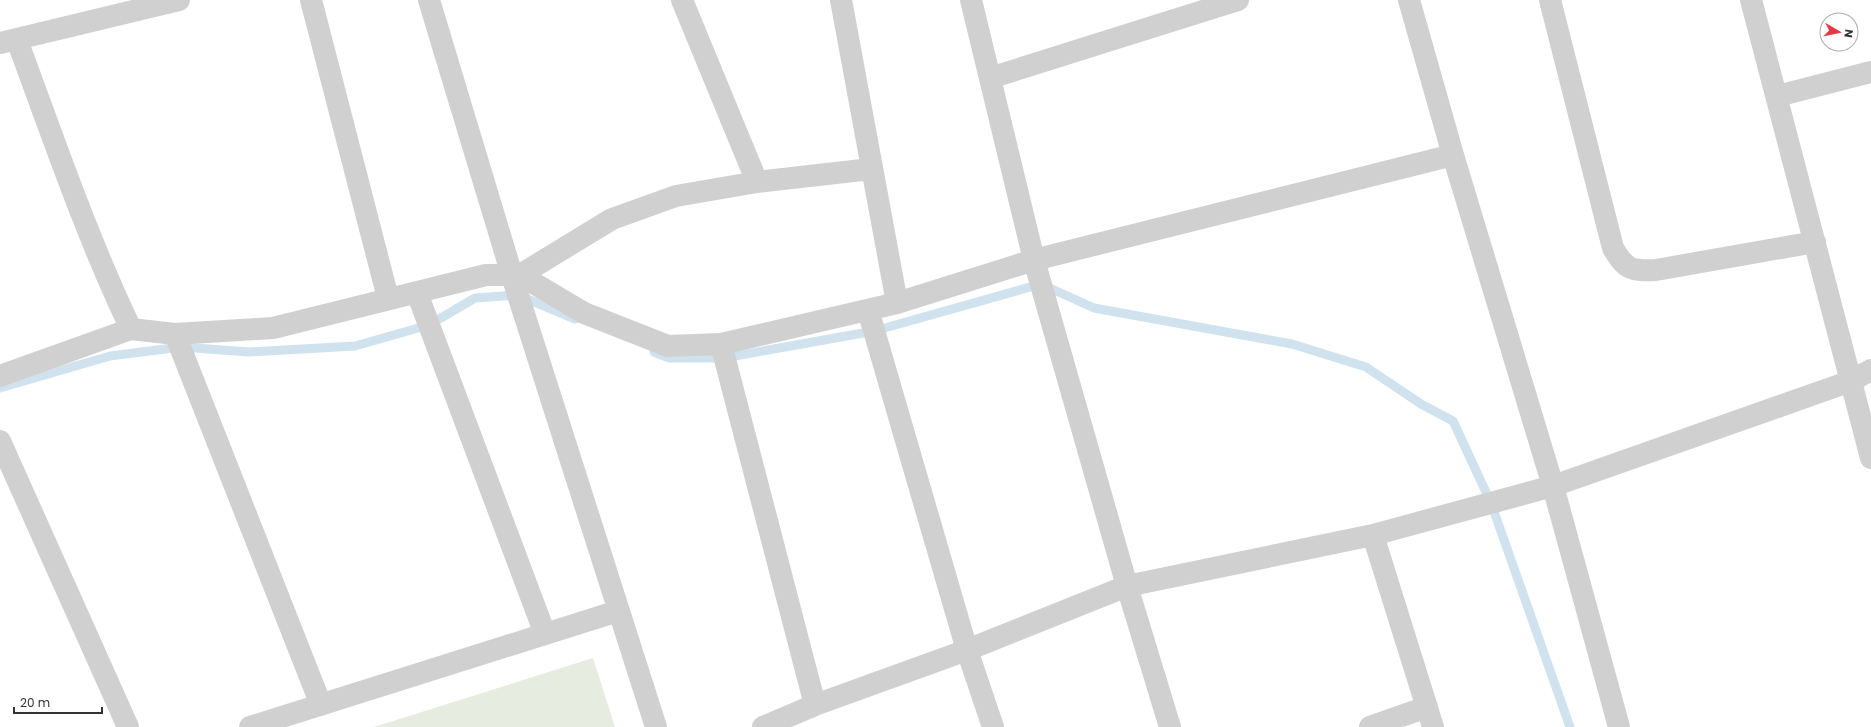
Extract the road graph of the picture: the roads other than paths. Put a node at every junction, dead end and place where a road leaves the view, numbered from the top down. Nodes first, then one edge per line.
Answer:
1 (179, 0) edge
2 (311, 0) edge
3 (428, 0) edge
4 (682, 0) edge
5 (841, 0) edge
6 (971, 0) edge
7 (1238, 0) edge
8 (1409, 0) edge
9 (1550, 0) edge
10 (1751, 0) edge
11 (9, 42) edge
12 (1871, 72) edge
13 (990, 78) junction
14 (1777, 96) junction
15 (1453, 156) junction
16 (871, 169) junction
17 (757, 182) junction
18 (1815, 242) junction
19 (1034, 260) junction
20 (516, 275) junction
21 (417, 292) junction
22 (388, 298) junction
23 (897, 303) junction
24 (868, 310) junction
25 (131, 328) junction
26 (176, 334) junction
27 (721, 344) junction
28 (1871, 370) edge
29 (0, 376) edge
30 (1851, 381) junction
31 (0, 441) edge
32 (1871, 458) edge
33 (1553, 486) junction
34 (1373, 535) junction
35 (1127, 586) junction
36 (618, 612) junction
37 (545, 634) junction
38 (967, 650) junction
39 (321, 705) junction
40 (815, 705) junction
41 (1426, 706) junction
42 (128, 727) edge
43 (250, 727) edge
44 (656, 727) edge
45 (763, 727) edge
46 (993, 727) edge
47 (1170, 727) edge
48 (1370, 727) edge
49 (1433, 727) edge
50 (1619, 727) edge

1 - 11 street
2 - 22 street
3 - 20 street
4 - 17 street
5 - 16 street
6 - 13 street
7 - 13 street
8 - 15 street
9 - 18 street
10 - 14 street
11 - 25 street
12 - 14 street
13 - 19 street
14 - 18 street
15 - 19 street
15 - 33 street
16 - 17 street
16 - 23 street
17 - 20 street
18 - 30 street
19 - 23 street
19 - 35 street
20 - 21 street
20 - 27 street
20 - 36 street
21 - 22 street
21 - 37 street
22 - 26 street
23 - 24 street
24 - 27 street
24 - 38 street
25 - 26 street
25 - 29 street
26 - 39 street
27 - 40 street
28 - 30 street
30 - 32 street
30 - 33 street
31 - 42 street
33 - 34 street
33 - 50 street
34 - 35 street
34 - 41 street
35 - 38 street
35 - 47 street
36 - 37 street
36 - 44 street
37 - 39 street
38 - 40 street
38 - 46 street
39 - 43 street
40 - 45 street
41 - 48 street
41 - 49 street

